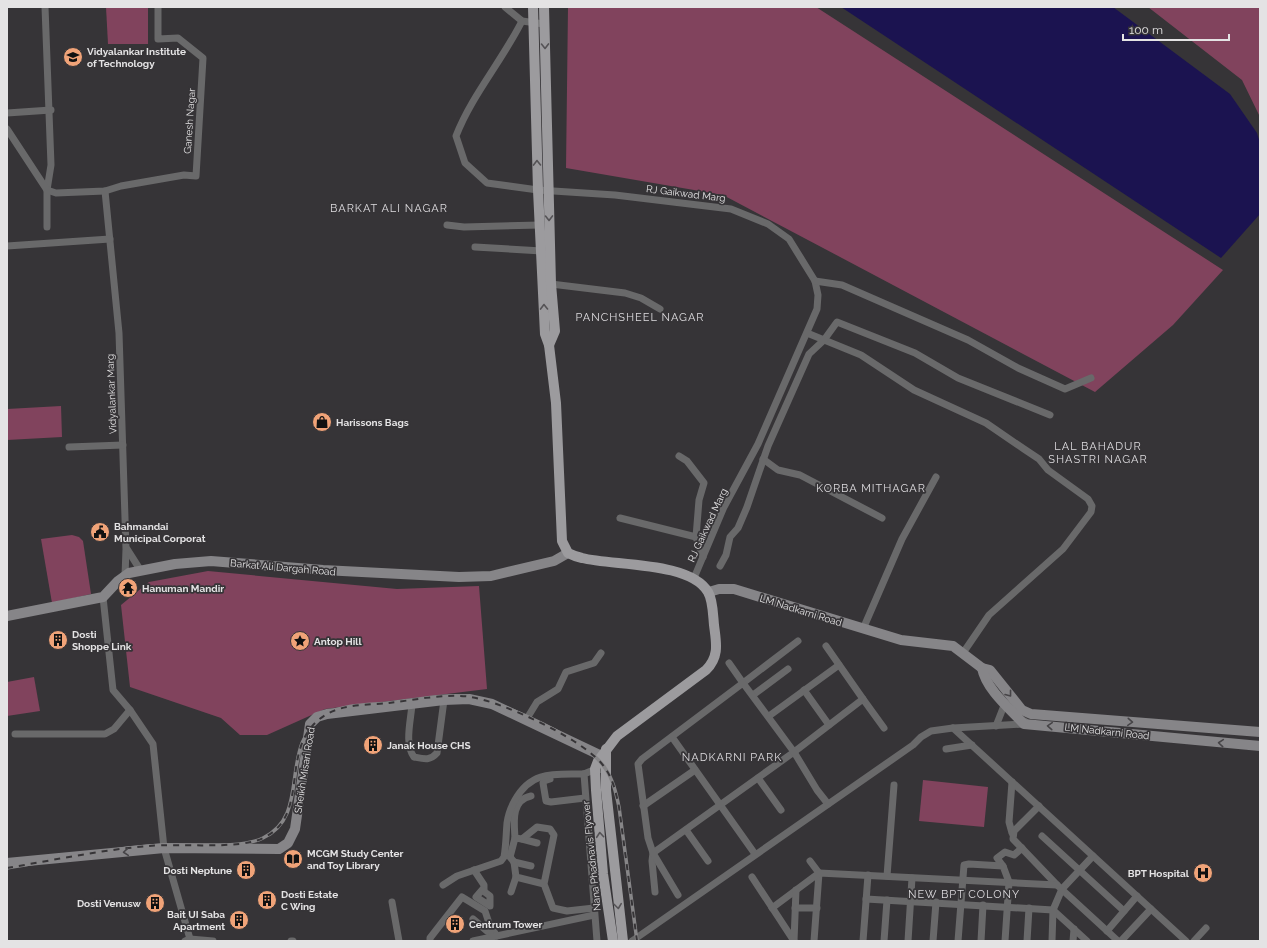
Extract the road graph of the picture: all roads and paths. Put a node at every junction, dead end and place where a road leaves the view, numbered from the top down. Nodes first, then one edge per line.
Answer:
1 (45, 7) edge
2 (158, 7) edge
3 (504, 7) edge
4 (533, 7) edge
5 (544, 7) edge
6 (522, 21) junction
7 (540, 24) junction
8 (51, 110) junction
9 (7, 113) edge
10 (7, 129) edge
11 (47, 190) junction
12 (543, 190) junction
13 (105, 192) junction
14 (447, 225) dead end
15 (540, 226) junction
16 (47, 227) dead end
17 (110, 239) junction
18 (7, 246) edge
19 (475, 247) dead end
20 (542, 252) junction
21 (815, 280) junction
22 (551, 284) junction
23 (660, 309) dead end
24 (807, 333) junction
25 (824, 340) junction
26 (549, 346) junction
27 (1091, 378) dead end
28 (1050, 415) dead end
29 (123, 446) junction
30 (69, 447) dead end
31 (679, 456) dead end
32 (763, 459) junction
33 (936, 477) dead end
34 (620, 518) dead end
35 (882, 518) dead end
36 (696, 537) junction
37 (126, 549) junction
38 (568, 553) junction
39 (703, 556) junction
40 (720, 566) dead end
41 (141, 571) junction
42 (125, 576) junction
43 (694, 578) junction
44 (708, 592) junction
45 (103, 597) junction
46 (7, 616) edge
47 (863, 629) junction
48 (798, 640) dead end
49 (826, 646) dead end
50 (601, 653) dead end
51 (963, 653) junction
52 (729, 663) dead end
53 (839, 665) junction
54 (982, 668) junction
55 (788, 669) dead end
56 (744, 683) junction
57 (804, 690) junction
58 (753, 695) junction
59 (863, 699) junction
60 (444, 700) junction
61 (1005, 703) junction
62 (412, 704) junction
63 (130, 710) junction
64 (1026, 713) junction
65 (769, 716) junction
66 (1073, 717) junction
67 (526, 720) junction
68 (1024, 724) junction
69 (829, 725) junction
70 (996, 726) junction
71 (884, 728) dead end
72 (952, 728) junction
73 (1073, 728) junction
74 (1260, 732) edge
75 (15, 734) dead end
76 (672, 737) junction
77 (972, 744) junction
78 (1260, 746) edge
79 (946, 749) dead end
80 (794, 752) junction
81 (604, 754) junction
82 (595, 769) junction
83 (695, 770) junction
84 (606, 772) junction
85 (584, 775) junction
86 (758, 778) junction
87 (1012, 782) junction
88 (894, 785) dead end
89 (531, 796) dead end
90 (585, 798) junction
91 (828, 804) junction
92 (720, 805) junction
93 (644, 806) junction
94 (1039, 806) junction
95 (780, 810) dead end
96 (686, 830) junction
97 (1012, 833) junction
98 (1042, 836) dead end
99 (518, 839) junction
100 (537, 843) dead end
101 (164, 848) junction
102 (1022, 848) junction
103 (653, 853) junction
104 (755, 854) junction
105 (1093, 856) junction
106 (708, 861) dead end
107 (810, 861) dead end
108 (514, 862) junction
109 (7, 863) edge
110 (531, 866) dead end
111 (1003, 866) junction
112 (474, 870) junction
113 (1080, 871) junction
114 (819, 873) junction
115 (868, 875) junction
116 (887, 876) junction
117 (516, 877) junction
118 (752, 878) dead end
119 (912, 878) junction
120 (963, 880) junction
121 (1009, 882) junction
122 (544, 884) junction
123 (443, 885) dead end
124 (1060, 887) junction
125 (483, 889) dead end
126 (796, 890) junction
127 (512, 892) dead end
128 (655, 892) dead end
129 (678, 895) dead end
130 (1137, 896) junction
131 (866, 899) junction
132 (887, 900) junction
133 (910, 901) junction
134 (392, 902) dead end
135 (936, 902) junction
136 (961, 904) junction
137 (545, 906) dead end
138 (983, 906) junction
139 (1007, 907) junction
140 (553, 908) junction
141 (772, 908) junction
142 (796, 908) junction
143 (817, 908) junction
144 (1029, 908) junction
145 (1151, 908) junction
146 (1053, 910) junction
147 (1124, 911) junction
148 (594, 912) junction
149 (473, 919) dead end
150 (1206, 928) dead end
151 (1074, 929) junction
152 (1109, 933) junction
153 (497, 936) junction
154 (188, 940) edge
155 (213, 941) edge
156 (399, 941) edge
157 (430, 941) edge
158 (473, 941) edge
159 (597, 941) edge
160 (613, 941) edge
161 (623, 941) edge
162 (632, 941) edge
163 (794, 941) edge
164 (814, 941) edge
165 (863, 941) edge
166 (884, 941) edge
167 (908, 941) edge
168 (933, 941) edge
169 (958, 941) edge
170 (981, 941) edge
171 (1005, 941) edge
172 (1027, 941) edge
173 (1052, 941) edge
174 (1073, 941) edge
175 (1087, 941) edge
176 (1105, 941) edge
177 (1118, 941) edge
178 (1121, 941) edge
179 (1186, 941) edge
180 (1194, 941) edge

1 - 8 street
2 - 13 street, Ganesh Nagar
3 - 6 street
4 - 7 main road
5 - 7 main road
6 - 7 street
6 - 12 street, RJ Gaikwad Marg
7 - 12 main road
8 - 9 street
8 - 11 street
10 - 11 street
11 - 13 street
11 - 16 street
12 - 15 main road
12 - 21 street, RJ Gaikwad Marg
12 -> 22 main road
13 - 17 street, Vidyalankar Marg
14 - 15 street
15 - 20 main road
17 - 18 street
17 - 29 street, Vidyalankar Marg
19 - 20 street
26 -> 20 main road
21 - 24 street, RJ Gaikwad Marg
21 - 27 street
22 - 23 street
22 - 26 main road
24 - 25 street
24 - 39 street, RJ Gaikwad Marg
25 - 28 street
25 - 32 street
25 - 51 street
26 - 38 main road
29 - 30 street
29 - 37 street, Vidyalankar Marg
31 - 36 street
32 - 35 street
32 - 40 street
33 - 47 street
34 - 36 street
36 - 39 street
37 - 41 street
37 - 42 street, Vidyalankar Marg
38 - 41 main road, Barkat Ali Dargah Road
38 - 43 main road
39 - 43 street, RJ Gaikwad Marg
41 - 42 main road, Barkat Ali Dargah Road
42 - 45 main road, Barkat Ali Dargah Road
43 - 44 main road
44 - 47 main road, LM Nadkarni Road
44 - 81 main road
45 - 46 main road
45 - 63 street
47 - 51 main road, LM Nadkarni Road
48 - 56 street
49 - 53 street
50 - 67 street
51 - 54 main road, LM Nadkarni Road
52 - 56 street
53 - 57 street
53 - 59 street
54 - 61 main road, LM Nadkarni Road
54 -> 64 main road, LM Nadkarni Road
55 - 58 street
56 - 58 street
56 - 76 street
57 - 65 street
57 - 69 street
58 - 65 street
59 - 69 street
59 - 71 street
60 - 62 main road, Sheikh Misari Road
60 - 62 street
60 - 67 main road, Sheikh Misari Road
61 - 68 main road, LM Nadkarni Road
61 - 70 street
62 - 101 main road, Sheikh Misari Road
63 - 75 street
63 - 101 street
64 - 66 main road, LM Nadkarni Road
64 - 68 street
65 - 80 street
66 - 73 street
66 -> 74 main road, LM Nadkarni Road
67 - 81 main road, Sheikh Misari Road
68 - 70 street
73 -> 68 main road, LM Nadkarni Road
69 - 80 street
70 - 72 street
72 - 77 street
72 - 91 street
78 -> 73 main road, LM Nadkarni Road
76 - 83 street
76 - 93 street
77 - 79 street
77 - 87 street
80 - 86 street
80 - 91 street
81 - 82 main road
81 - 84 main road
82 - 84 street
82 - 85 street
160 -> 82 main road, Nana Phadnavis Flyover
83 - 92 street
83 - 93 street
84 -> 161 main road
85 - 90 street
85 - 90 street
85 - 112 street
86 - 92 street
86 - 95 street
87 - 94 street
87 - 97 street
88 - 116 street
89 - 99 street
90 - 148 street
91 - 104 street
92 - 96 street
92 - 104 street
93 - 103 street
94 - 97 street
94 - 105 street
96 - 103 street
96 - 106 street
97 - 102 street
98 - 113 street
99 - 100 street
99 - 108 street
99 - 122 street
101 -> 109 main road, Sheikh Misari Road
101 - 154 street
102 - 111 street
102 - 124 street
103 - 128 street
103 - 129 street
104 - 162 street
105 - 113 street
105 - 130 street
107 - 114 street
108 - 110 street
108 - 117 street
111 - 120 street
111 - 121 street
112 - 123 street
112 - 125 street
113 - 124 street
113 - 147 street
114 - 115 street
114 - 126 street
114 - 143 street
115 - 116 street
115 - 131 street
116 - 119 street
117 - 122 street
117 - 127 street
118 - 141 street
119 - 120 street
119 - 133 street
120 - 121 street
120 - 136 street
121 - 124 street
121 - 139 street
122 - 140 street
124 - 146 street
124 - 152 street
126 - 141 street
126 - 142 street
130 - 145 street
130 - 147 street
131 - 132 street
131 - 165 street
132 - 133 street
132 - 166 street
133 - 135 street
133 - 167 street
134 - 156 street
135 - 136 street
135 - 168 street
136 - 138 street
136 - 169 street
137 - 140 street
138 - 139 street
138 - 170 street
139 - 144 street
139 - 171 street
140 - 148 street
141 - 163 street
142 - 143 street
142 - 163 street
143 - 164 street
144 - 146 street
144 - 172 street
145 - 178 street
145 - 179 street
146 - 151 street
146 - 173 street
147 - 152 street
148 - 153 street
148 - 159 street
149 - 153 street
150 - 180 street
151 - 174 street
151 - 175 street
152 - 176 street
152 - 177 street
153 - 157 street
153 - 158 street
154 - 155 street

